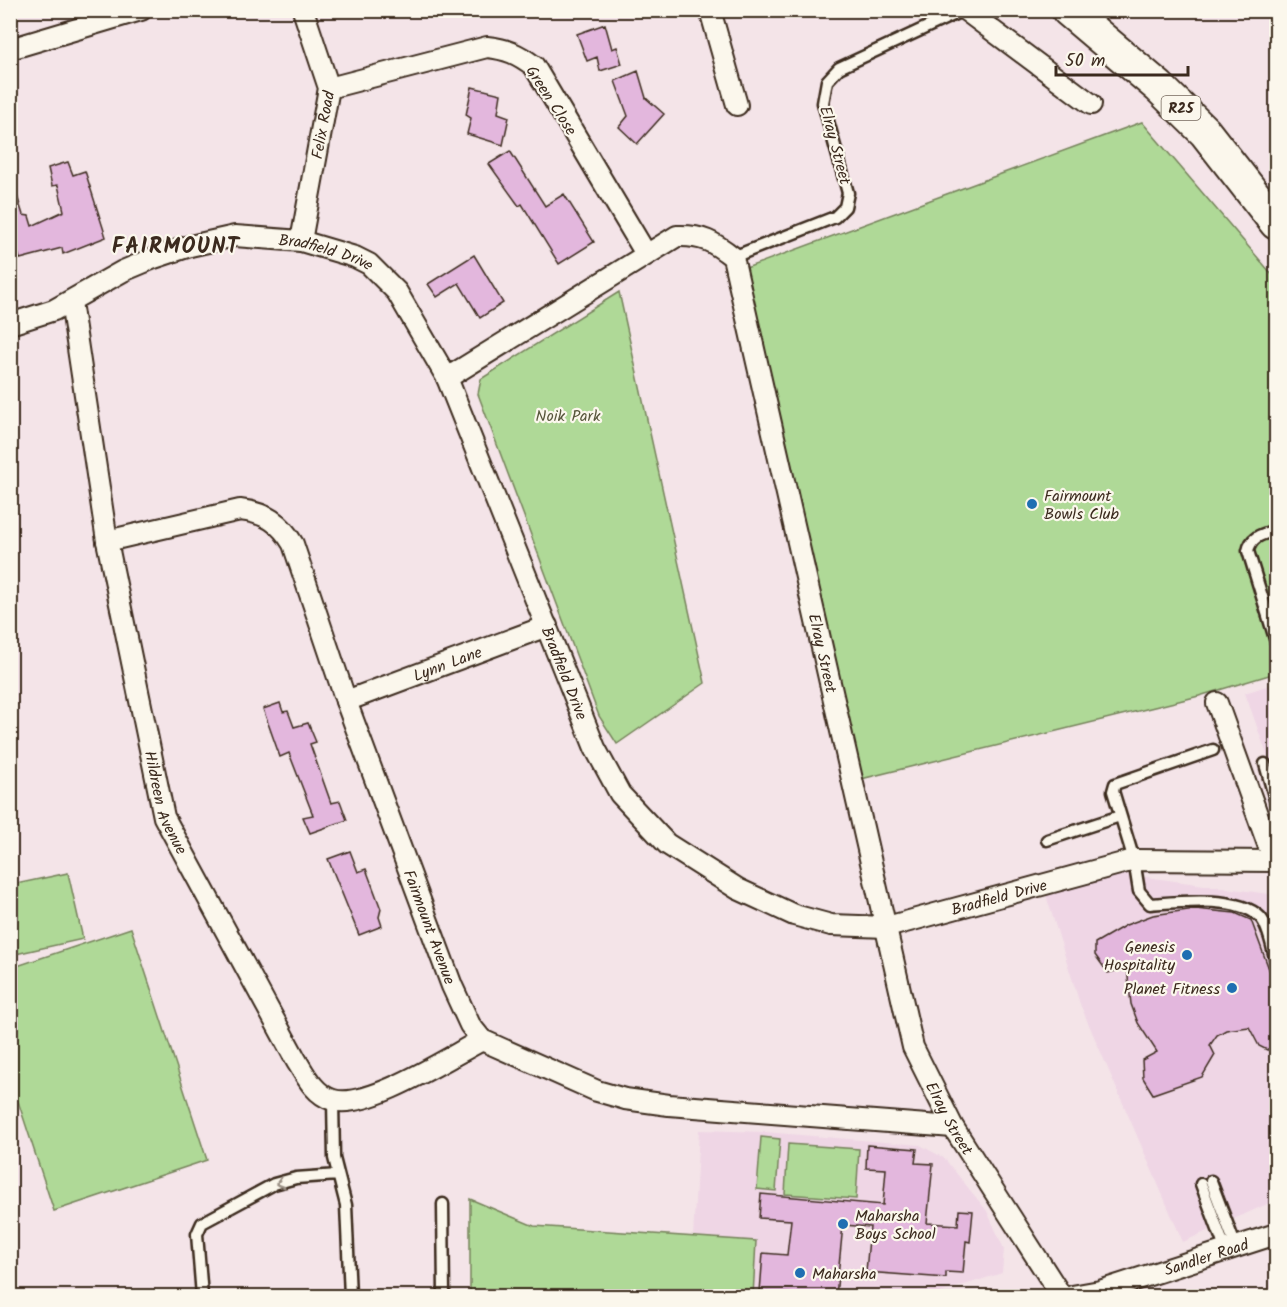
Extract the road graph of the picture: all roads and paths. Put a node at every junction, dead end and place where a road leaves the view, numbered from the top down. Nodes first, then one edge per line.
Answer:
1 (141, 10) edge
2 (303, 10) edge
3 (710, 10) edge
4 (965, 10) edge
5 (1068, 10) edge
6 (10, 48) edge
7 (329, 88) junction
8 (1091, 104) dead end
9 (737, 105) dead end
10 (1276, 223) edge
11 (301, 242) junction
12 (646, 254) junction
13 (733, 257) junction
14 (71, 302) junction
15 (10, 324) edge
16 (447, 378) junction
17 (1276, 530) edge
18 (107, 541) junction
19 (547, 626) junction
20 (1276, 642) edge
21 (346, 701) junction
22 (1217, 703) dead end
23 (1213, 750) dead end
24 (1265, 764) dead end
25 (1272, 784) junction
26 (1249, 791) junction
27 (1276, 803) edge
28 (1120, 816) junction
29 (1047, 840) dead end
30 (1134, 860) junction
31 (1275, 861) edge
32 (887, 927) junction
33 (1276, 961) edge
34 (482, 1040) junction
35 (333, 1100) junction
36 (953, 1127) junction
37 (338, 1175) junction
38 (1206, 1182) dead end
39 (443, 1203) dead end
40 (1276, 1234) edge
41 (1231, 1249) junction
42 (1097, 1294) edge
43 (1060, 1295) edge
44 (202, 1296) edge
45 (350, 1296) edge
46 (444, 1296) edge

1 - 6 street
2 - 7 street, Felix Road
3 - 9 street
4 - 8 street
4 - 13 lane, Elray Street
5 - 10 main road, R25
7 - 11 street, Felix Road
7 - 12 street, Green Close
11 - 14 street, Bradfield Drive
11 - 16 street, Bradfield Drive
12 - 13 street
12 - 16 street
13 - 32 street, Elray Street
14 - 15 street, Bradfield Drive
14 - 18 street, Hildreen Avenue
16 - 19 street, Bradfield Drive
17 - 20 lane
18 - 21 street, Fairmount Avenue
18 - 35 street, Hildreen Avenue
19 - 21 street, Lynn Lane
19 - 32 street, Bradfield Drive
21 - 34 street, Fairmount Avenue
22 - 26 street
23 - 28 lane
24 - 25 lane
25 - 26 lane
25 - 27 lane
26 - 31 street
28 - 29 lane
28 - 30 lane
30 - 31 street, Bradfield Drive
30 - 32 street, Bradfield Drive
30 - 33 lane
32 - 36 street, Elray Street
34 - 35 street
34 - 36 street
35 - 37 lane
36 - 43 street, Elray Street
37 -> 44 lane
37 - 45 lane
38 - 41 lane
39 - 46 lane
40 - 41 street, Sandler Road
41 - 42 street, Sandler Road
42 - 43 street, Sandler Road

